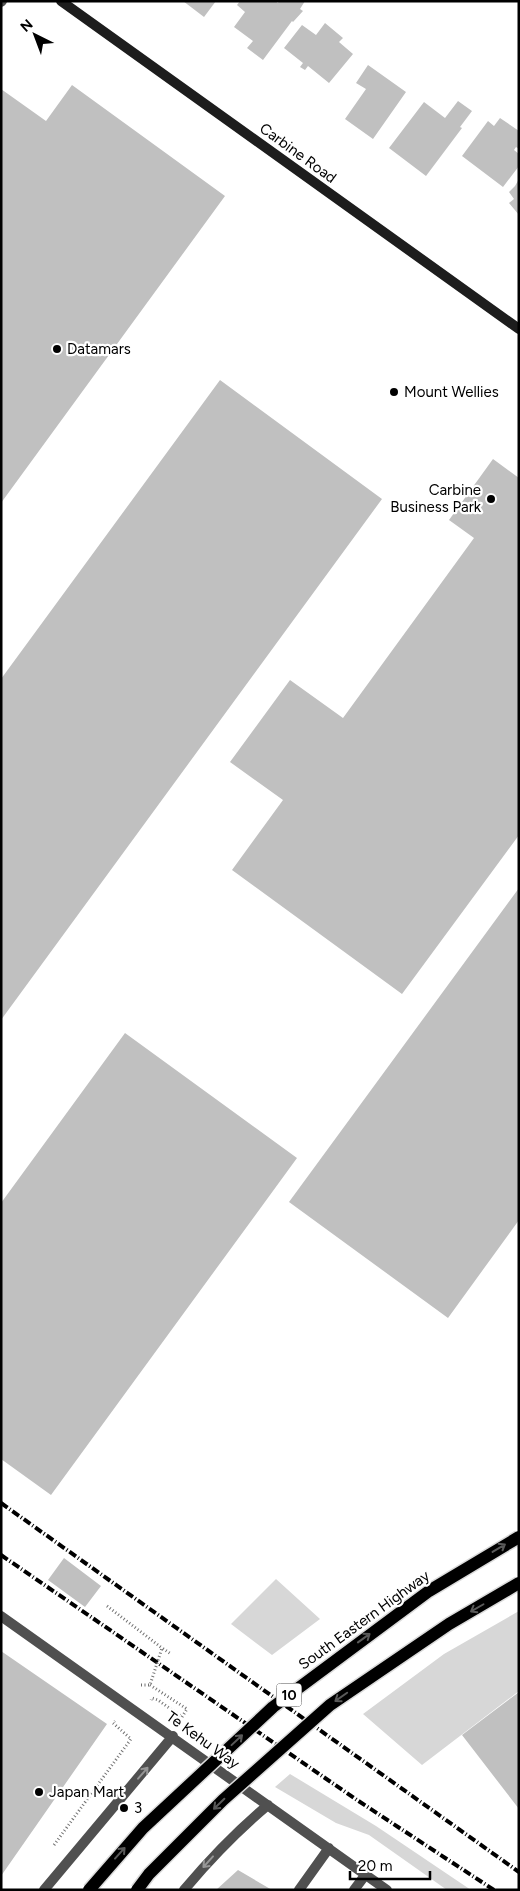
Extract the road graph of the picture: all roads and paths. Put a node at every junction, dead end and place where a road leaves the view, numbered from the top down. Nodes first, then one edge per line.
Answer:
1 (61, 1) edge
2 (519, 329) edge
3 (519, 1537) edge
4 (519, 1583) edge
5 (107, 1606) dead end
6 (1, 1616) edge
7 (162, 1648) junction
8 (171, 1654) dead end
9 (141, 1685) dead end
10 (150, 1685) junction
11 (158, 1700) dead end
12 (118, 1718) dead end
13 (173, 1736) junction
14 (268, 1805) junction
15 (329, 1848) junction
16 (51, 1850) dead end
17 (366, 1874) junction
18 (44, 1890) edge
19 (89, 1890) edge
20 (137, 1890) edge
21 (184, 1890) edge
22 (299, 1890) edge
23 (354, 1890) edge
24 (387, 1890) edge

1 - 2 main road, Carbine Road
19 -> 3 main road, South Eastern Highway / 10, bridge
4 -> 20 main road, 10, bridge
5 - 7 path
6 - 13 lane, Te Kehu Way
7 - 8 path, bridge
7 - 10 path, bridge
9 - 10 path, bridge
10 - 11 path
12 - 16 path
13 - 14 lane, Te Kehu Way
18 -> 13 lane
14 - 15 lane, Te Kehu Way
14 -> 21 lane
15 - 17 lane, Te Kehu Way
15 - 22 lane
17 - 23 lane
17 - 24 lane, Te Kehu Way

